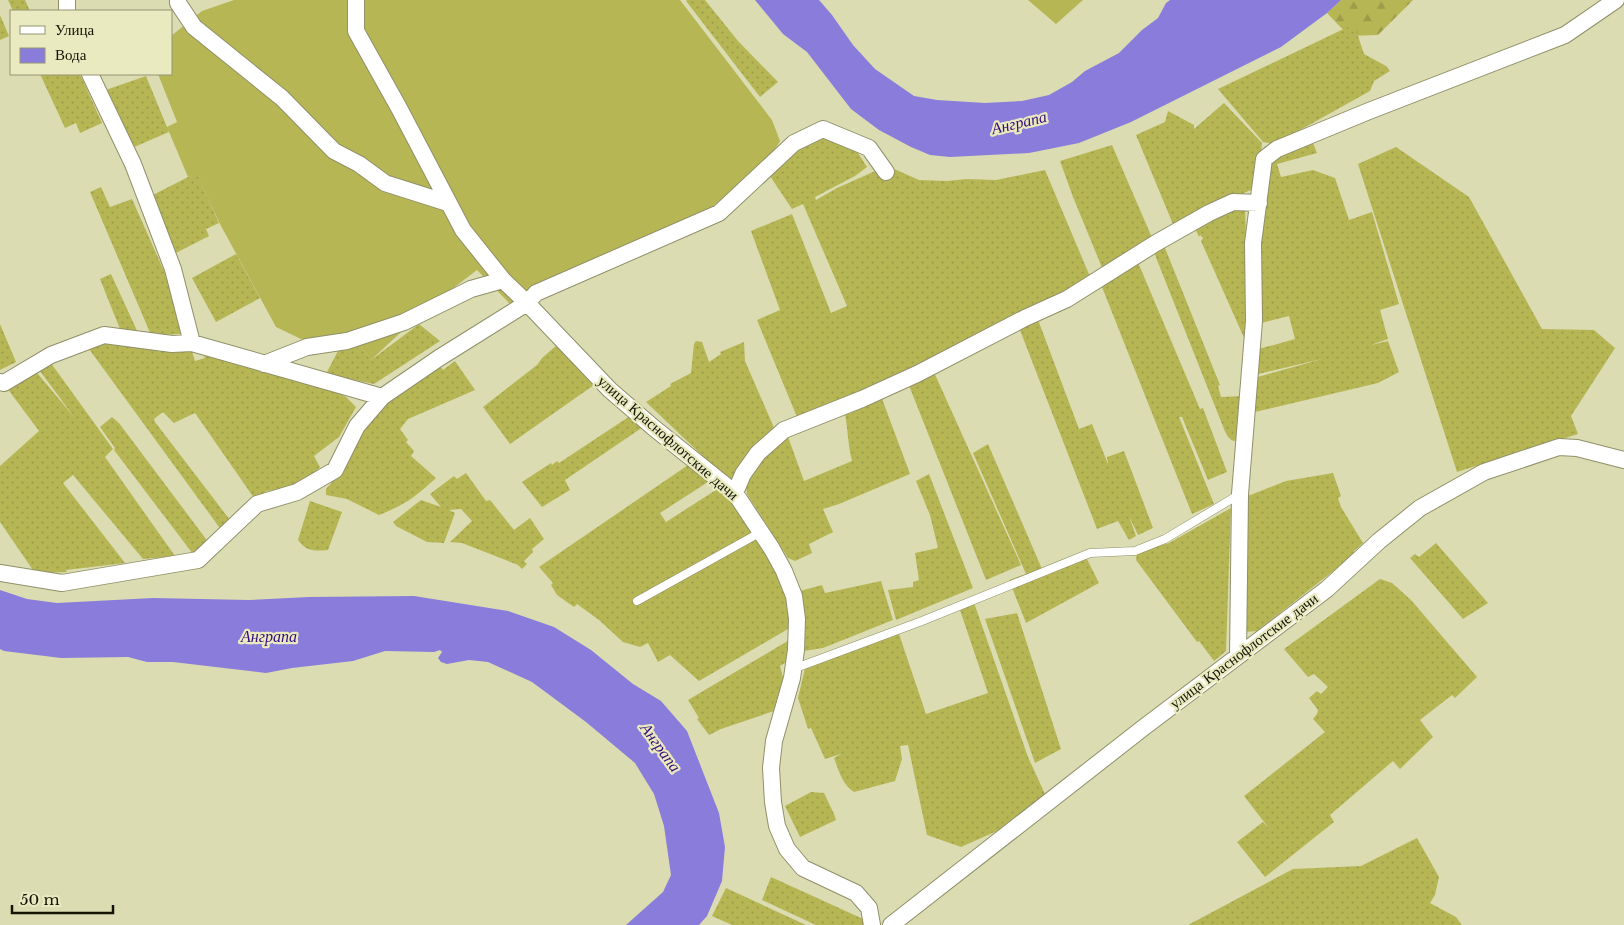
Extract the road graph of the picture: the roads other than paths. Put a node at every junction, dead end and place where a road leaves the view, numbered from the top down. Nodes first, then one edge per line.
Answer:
1 (178, 0) edge
2 (356, 0) edge
3 (1616, 0) edge
4 (90, 75) edge
5 (886, 172) dead end
6 (448, 203) junction
7 (1259, 203) junction
8 (503, 280) junction
9 (527, 303) junction
10 (192, 343) junction
11 (264, 364) junction
12 (0, 382) edge
13 (382, 397) junction
14 (1624, 460) edge
15 (735, 493) junction
16 (1240, 494) junction
17 (761, 532) junction
18 (0, 573) edge
19 (637, 601) dead end
20 (1238, 656) junction
21 (793, 669) junction
22 (872, 925) edge
23 (891, 925) edge

1 - 6 street
2 - 6 street, улица Краснофлотские дачи
3 - 7 street
4 - 10 street
5 - 9 street
6 - 8 street, улица Краснофлотские дачи
7 - 15 street
7 - 16 street
8 - 9 street, улица Краснофлотские дачи
8 - 11 street
9 - 13 street
9 - 15 street, улица Краснофлотские дачи
10 - 11 street
10 - 12 street
11 - 13 street
13 - 18 street
14 - 20 street, улица Краснофлотские дачи
15 - 17 street, улица Краснофлотские дачи
16 - 20 street
16 - 21 lane
17 - 19 lane
17 - 21 street, улица Краснофлотские дачи
20 - 23 street, улица Краснофлотские дачи
21 - 22 street, улица Краснофлотские дачи

